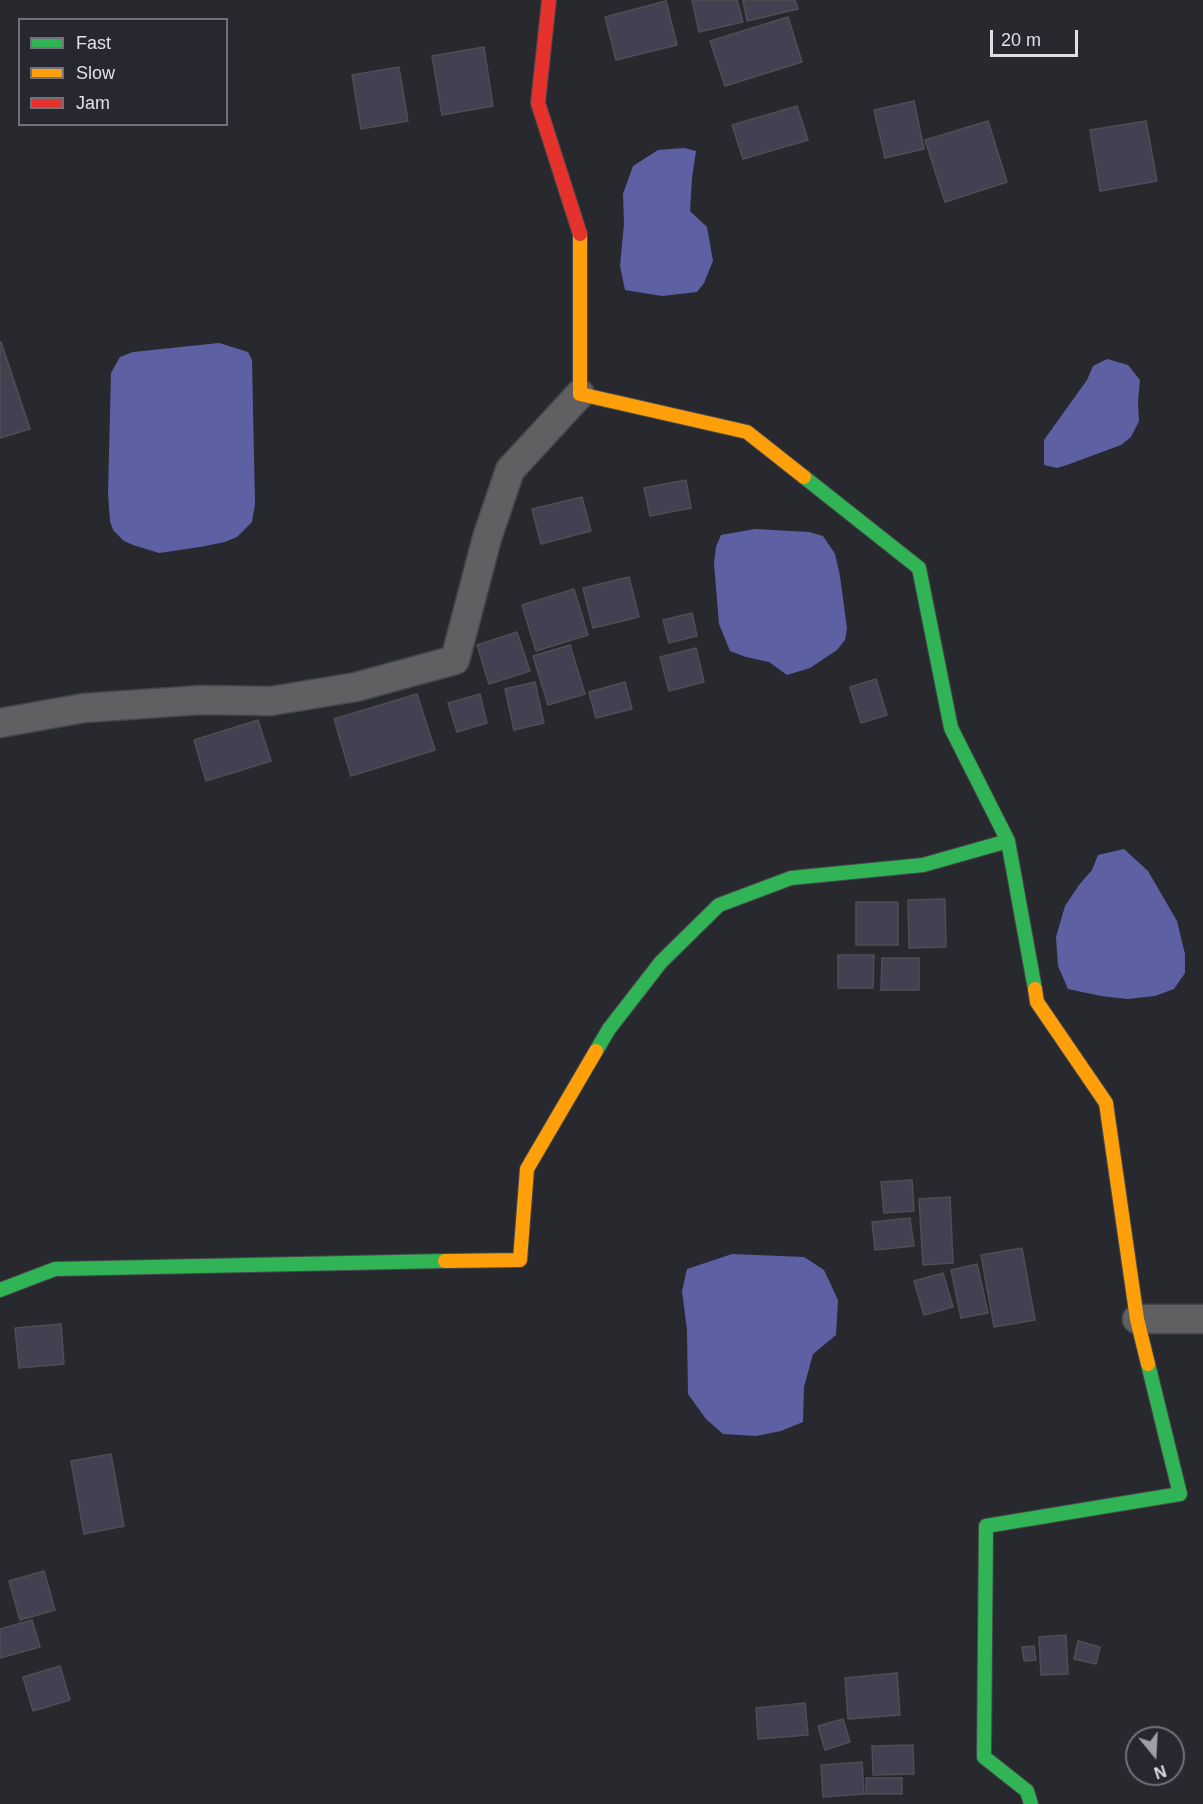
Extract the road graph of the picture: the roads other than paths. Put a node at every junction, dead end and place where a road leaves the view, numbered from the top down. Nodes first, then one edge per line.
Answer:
1 (549, 0) edge
2 (580, 394) junction
3 (0, 723) edge
4 (1008, 841) junction
5 (0, 1290) edge
6 (1137, 1319) junction
7 (1203, 1319) edge
8 (1030, 1804) edge

1 - 2 street
2 - 3 street
2 - 4 street
4 - 5 street
4 - 6 street
6 - 7 street
6 - 8 street

